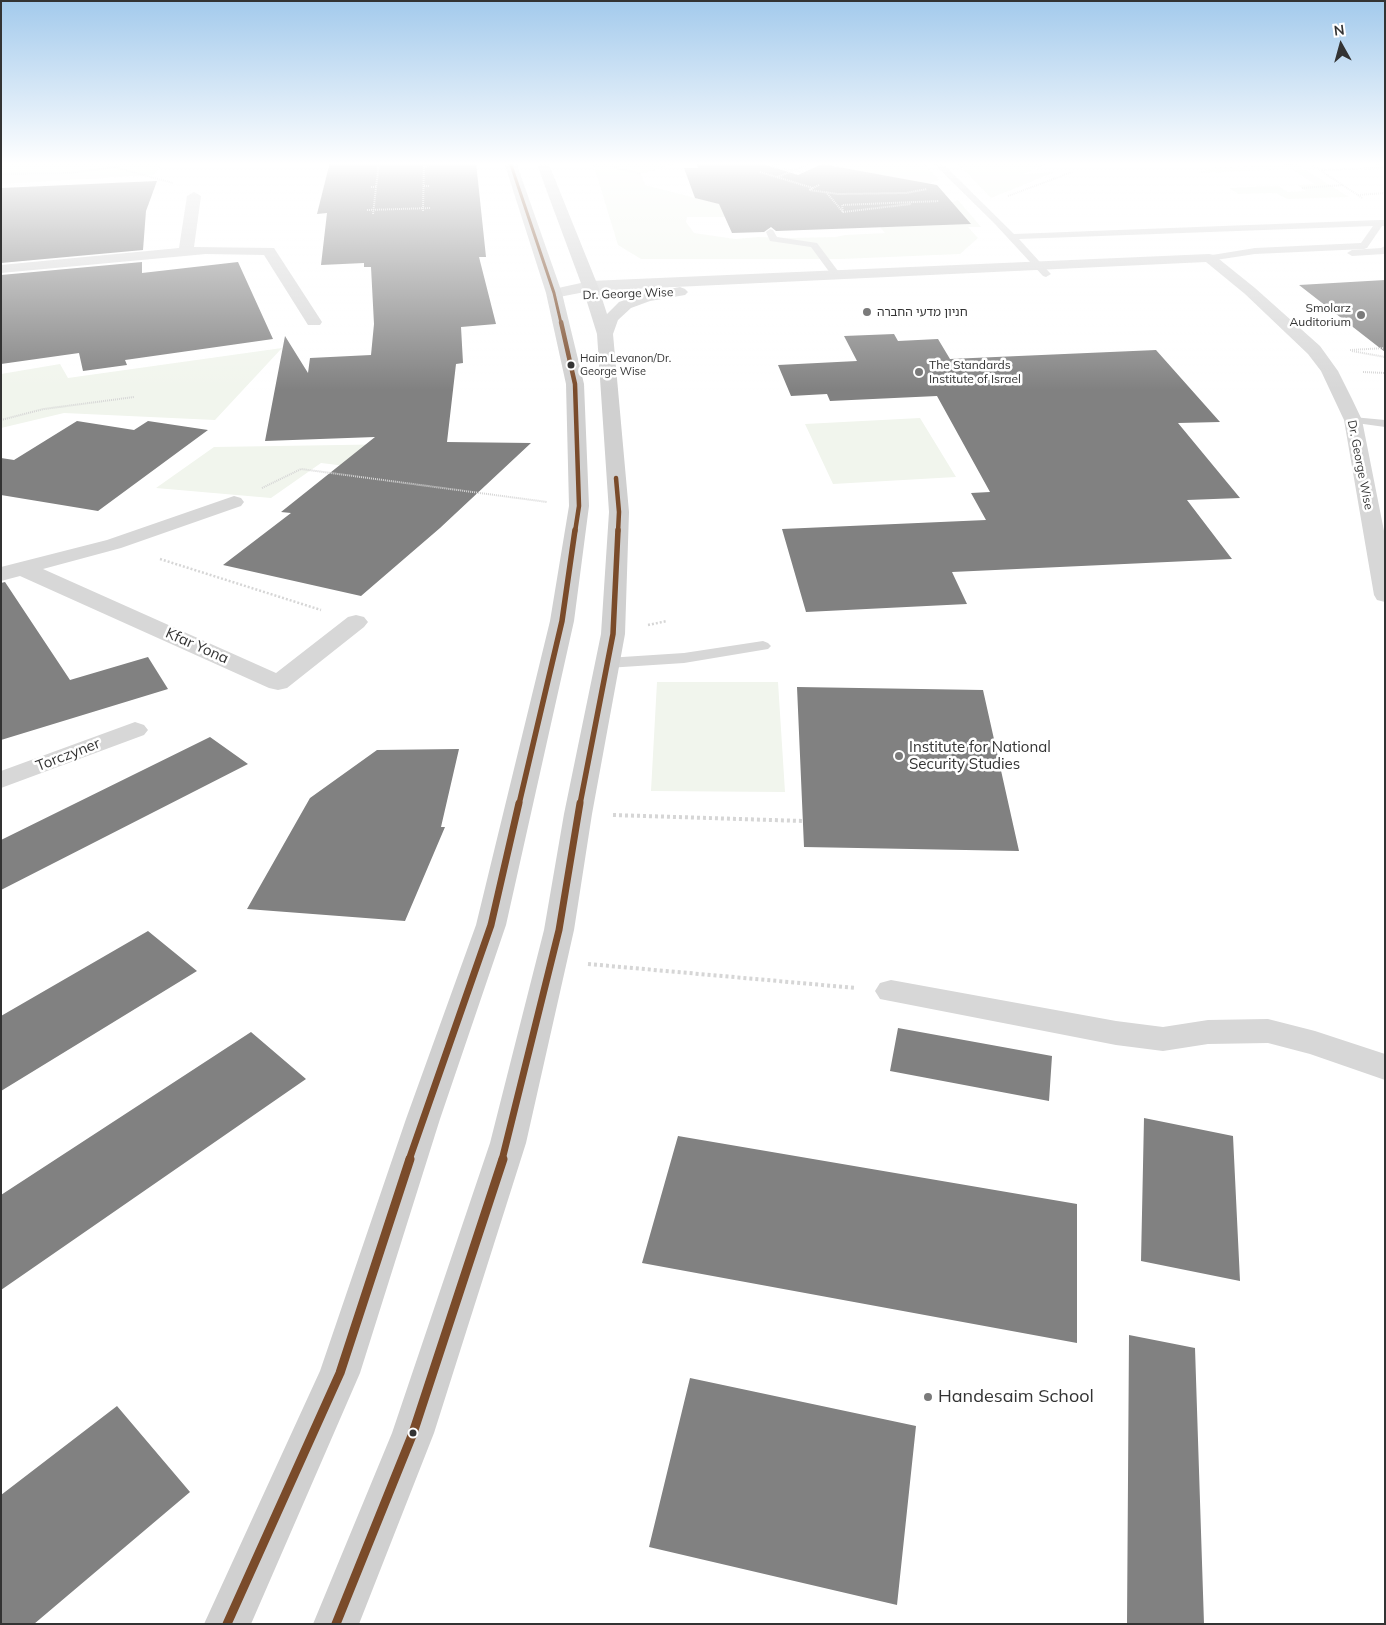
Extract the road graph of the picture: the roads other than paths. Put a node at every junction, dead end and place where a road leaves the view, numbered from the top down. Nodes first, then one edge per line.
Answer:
1 (188, 238) edge
2 (535, 238) edge
3 (571, 238) edge
4 (773, 238) edge
5 (1013, 238) edge
6 (1370, 238) edge
7 (1385, 249) edge
8 (186, 252) junction
9 (1209, 268) junction
10 (1, 269) edge
11 (1143, 269) junction
12 (1042, 270) junction
13 (836, 275) junction
14 (591, 292) junction
15 (680, 292) junction
16 (554, 293) junction
17 (314, 322) dead end
18 (605, 334) junction
19 (1353, 420) junction
20 (1385, 424) edge
21 (234, 502) road end
22 (24, 569) junction
23 (1, 574) edge
24 (1385, 595) edge
25 (356, 622) road end
26 (763, 646) dead end
27 (607, 663) junction
28 (135, 730) dead end
29 (1, 780) edge
30 (891, 991) road end
31 (1385, 1067) edge
32 (227, 1624) edge
33 (336, 1624) edge

1 - 8 street
2 - 16 main road
3 - 14 main road
4 - 13 lane
5 - 12 lane
6 - 9 lane
7 - 9 lane
8 - 10 street
8 - 17 street
9 - 11 street, Dr. George Wise
9 - 11 street
9 - 12 street, Dr. George Wise
9 - 19 street, Dr. George Wise
11 - 12 street, Dr. George Wise
12 - 13 street, Dr. George Wise
12 - 15 street, Dr. George Wise
13 - 14 street, Dr. George Wise
14 - 15 street, Dr. George Wise
14 - 16 street, Dr. George Wise
14 - 18 main road
15 - 18 main road
16 - 32 main road
18 - 27 main road
19 - 20 lane
19 - 24 street, Dr. George Wise
21 - 22 street
22 - 23 street
22 - 25 street, Kfar Yona
26 - 27 lane
27 - 33 main road
28 - 29 street, Torczyner
30 - 31 street

